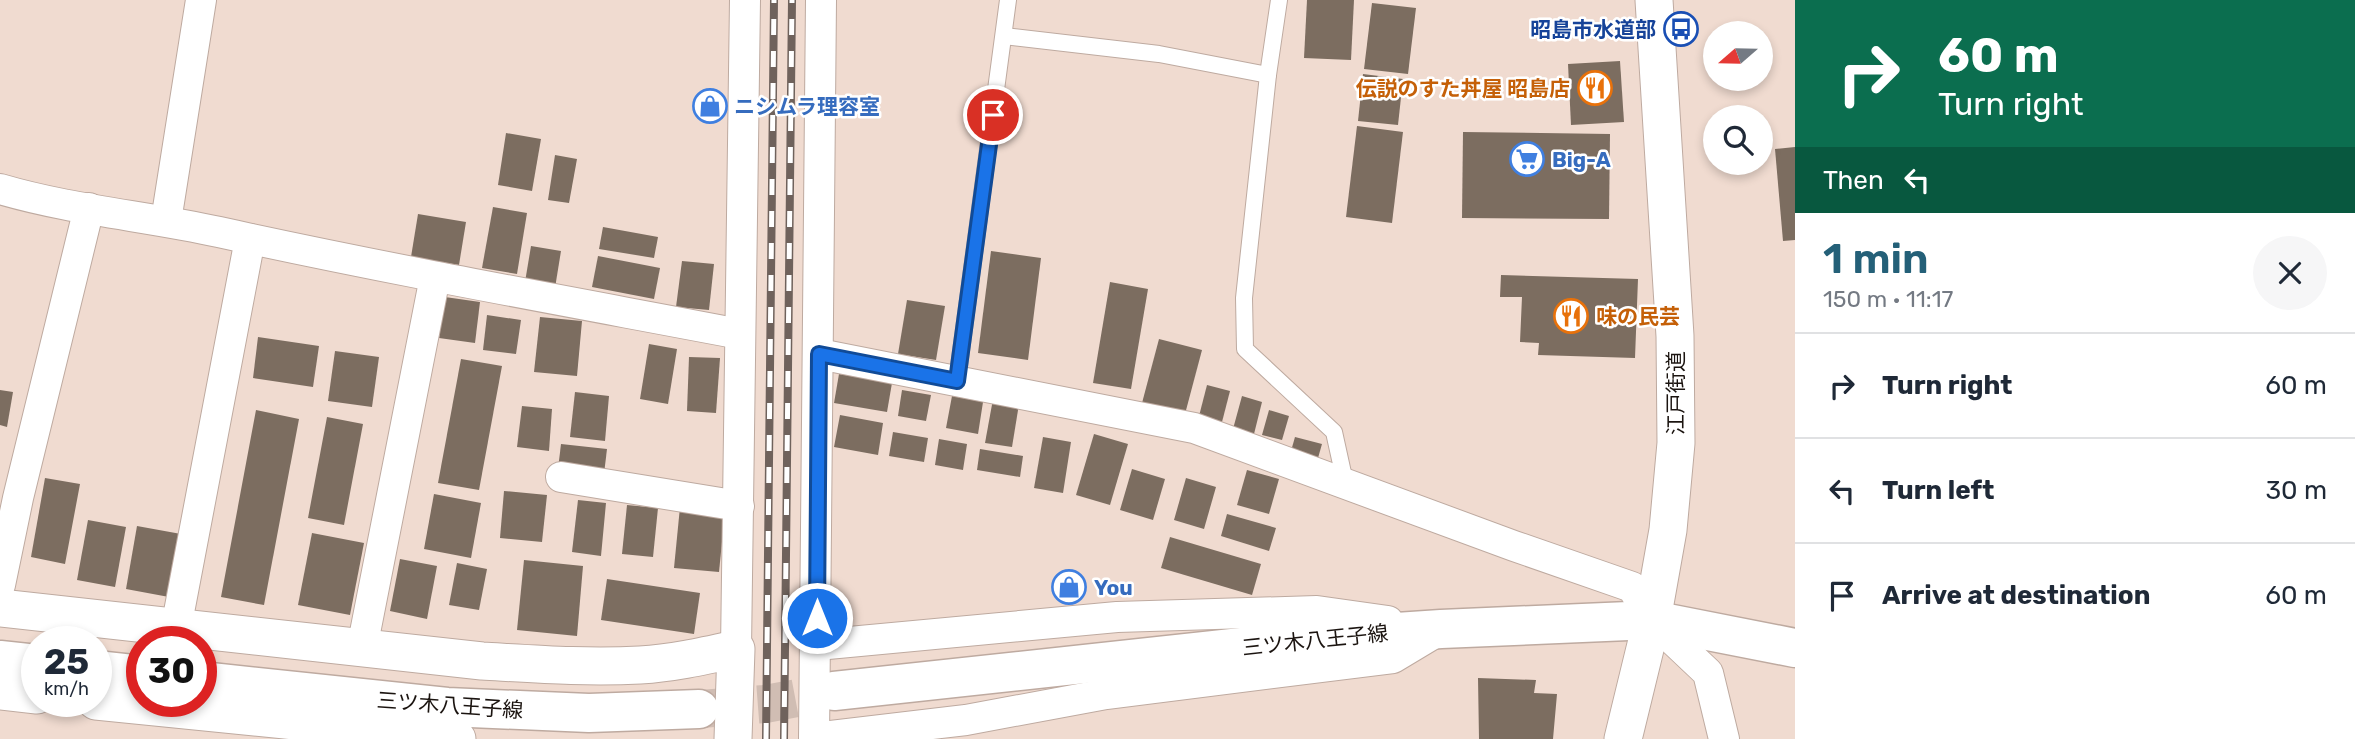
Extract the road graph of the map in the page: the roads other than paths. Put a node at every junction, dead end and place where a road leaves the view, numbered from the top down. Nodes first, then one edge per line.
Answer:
1 (201, 0) edge
2 (745, 0) edge
3 (821, 0) edge
4 (1008, 0) edge
5 (1279, 0) edge
6 (1654, 0) edge
7 (1004, 36) junction
8 (1268, 75) junction
9 (0, 189) edge
10 (89, 208) junction
11 (166, 221) junction
12 (250, 239) junction
13 (435, 277) junction
14 (740, 334) junction
15 (819, 354) junction
16 (957, 381) junction
17 (561, 477) dead end
18 (1346, 482) junction
19 (738, 506) junction
20 (0, 585) edge
21 (0, 608) edge
22 (1652, 620) junction
23 (158, 626) edge
24 (176, 626) edge
25 (1441, 629) junction
26 (217, 632) edge
27 (817, 645) junction
28 (362, 648) junction
29 (1795, 648) edge
30 (736, 649) junction
31 (0, 660) edge
32 (21, 662) edge
33 (217, 683) edge
34 (0, 691) edge
35 (834, 691) tunnel mouth
36 (21, 693) edge
37 (112, 703) edge
38 (699, 709) tunnel mouth
39 (457, 739) edge
40 (733, 739) edge
41 (814, 739) edge
42 (1623, 739) edge
43 (1724, 739) edge

1 - 11 street
2 - 14 street
3 - 15 street
4 - 7 lane
5 - 8 lane
6 - 22 street, 江戸街道
7 - 8 lane
7 - 16 lane
8 - 18 lane
9 - 10 street
10 - 11 street
10 - 20 street
11 - 12 street
12 - 13 street
12 - 24 street
13 - 14 street
13 - 28 street
14 - 19 street
15 - 16 street
15 - 27 street
16 - 18 street
17 - 19 street
18 - 22 street
19 - 30 street
21 - 23 street
22 - 25 main road, 三ツ木八王子線
22 - 29 main road, 三ツ木八王子線
22 - 42 street, 江戸街道
22 - 43 street
25 - 27 street
25 - 35 main road, 三ツ木八王子線
25 - 41 street
26 - 28 street
27 - 41 street
28 - 30 street
30 - 40 street
31 - 32 main road
33 - 38 main road, 三ツ木八王子線
34 - 36 street
37 - 39 street

